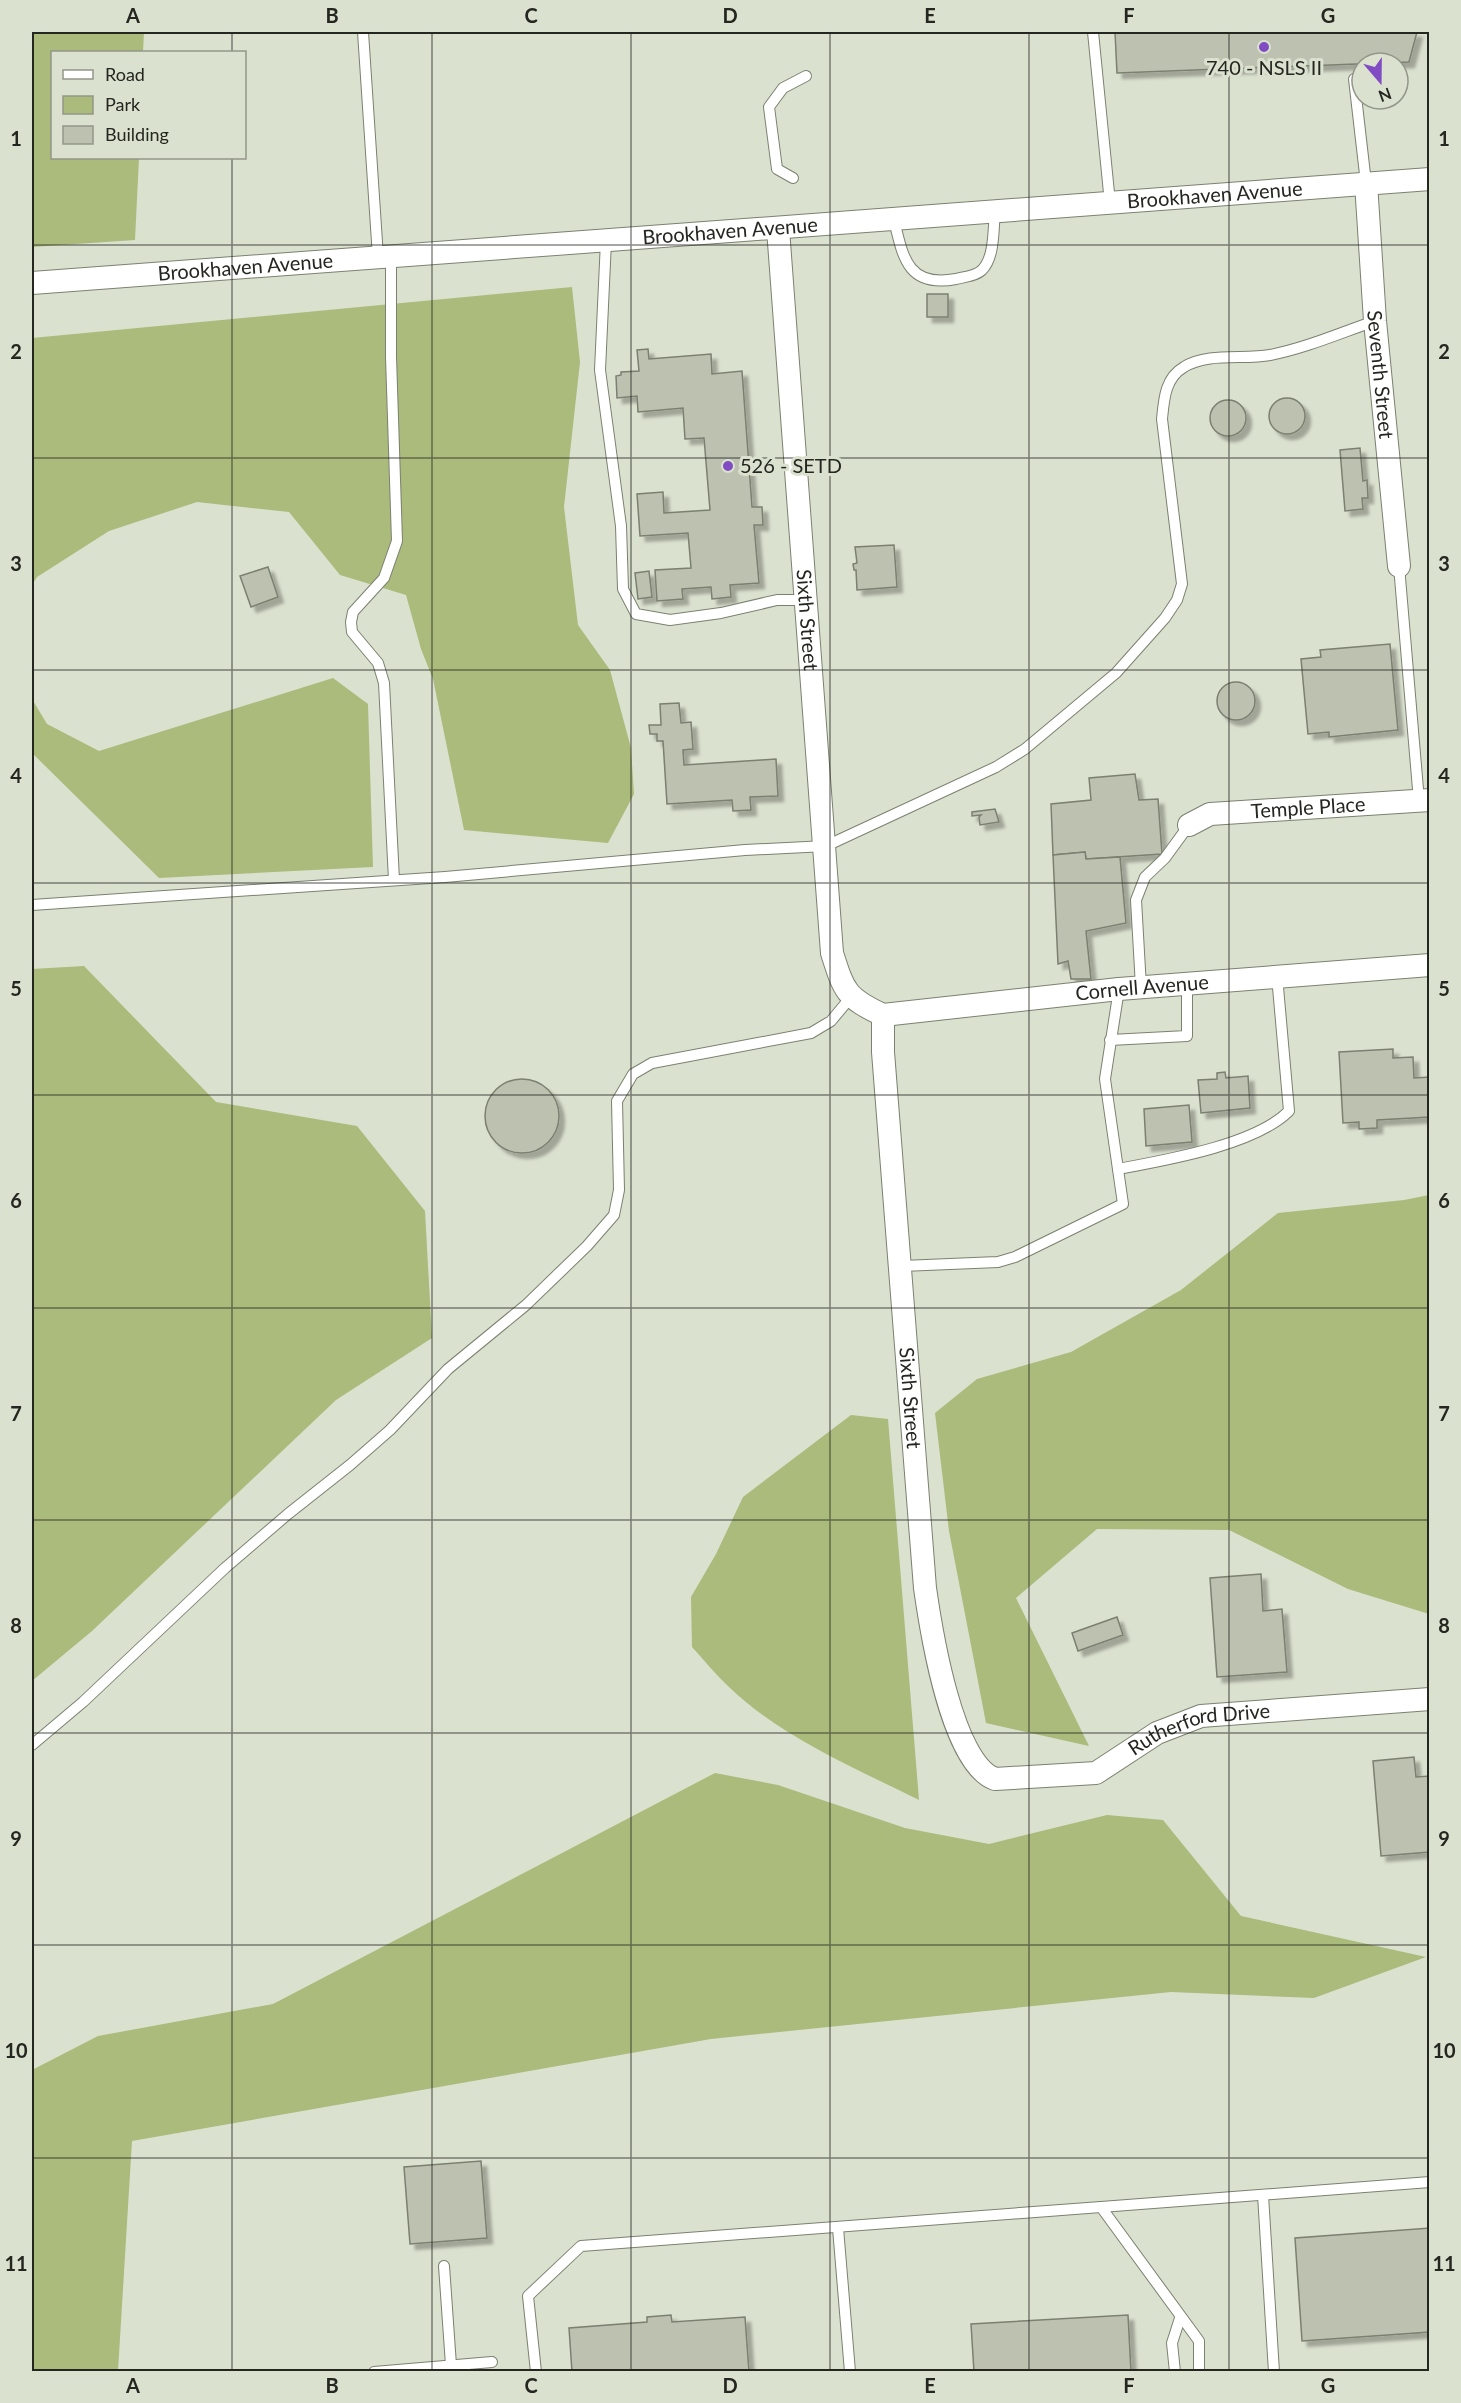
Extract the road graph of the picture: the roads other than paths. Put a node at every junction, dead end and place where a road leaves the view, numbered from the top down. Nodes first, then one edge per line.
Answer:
1 (363, 32) edge
2 (1093, 32) edge
3 (806, 76) dead end
4 (1358, 111) edge
5 (793, 178) dead end
6 (1430, 179) edge
7 (1366, 183) junction
8 (1110, 203) junction
9 (995, 212) junction
10 (894, 220) junction
11 (778, 229) junction
12 (606, 241) junction
13 (385, 257) junction
14 (32, 283) edge
15 (1375, 321) junction
16 (1399, 567) joint
17 (807, 600) junction
18 (1424, 800) edge
19 (1189, 825) joint
20 (826, 846) junction
21 (394, 880) junction
22 (32, 905) edge
23 (1430, 965) edge
24 (1277, 976) junction
25 (1187, 983) junction
26 (1130, 988) junction
27 (855, 1000) junction
28 (883, 1016) junction
29 (1110, 1040) junction
30 (1118, 1169) junction
31 (902, 1266) junction
32 (1430, 1699) edge
33 (32, 1745) edge
34 (982, 1772) joint
35 (1430, 2182) edge
36 (1263, 2195) junction
37 (1101, 2207) junction
38 (838, 2228) junction
39 (444, 2266) dead end
40 (1180, 2318) junction
41 (492, 2362) dead end
42 (451, 2365) junction
43 (374, 2372) edge
44 (536, 2372) edge
45 (850, 2372) edge
46 (1175, 2372) edge
47 (1199, 2372) edge
48 (1274, 2372) edge

1 - 13 lane
2 - 8 lane
3 - 5 lane
4 - 7 lane
6 - 7 street, Brookhaven Avenue
7 - 8 street, Brookhaven Avenue
7 - 15 street, Seventh Street
8 - 9 street, Brookhaven Avenue
9 - 10 street, Brookhaven Avenue
9 - 10 lane
10 - 11 street, Brookhaven Avenue
11 - 12 street, Brookhaven Avenue
11 - 17 street, Sixth Street
12 - 13 street, Brookhaven Avenue
12 - 17 lane
13 - 14 street, Brookhaven Avenue
13 - 21 lane
15 - 16 street, Seventh Street
15 - 20 lane
16 - 18 lane
17 - 20 street, Sixth Street
18 - 19 street, Temple Place
19 - 26 lane
20 - 21 lane
20 - 27 street, Sixth Street
21 - 22 lane
23 - 24 street, Cornell Avenue
24 - 25 street, Cornell Avenue
24 - 30 lane
25 - 26 street, Cornell Avenue
25 - 29 lane
26 - 28 street, Cornell Avenue
26 - 29 lane
27 - 28 street
27 - 33 lane
28 - 31 street, Sixth Street
29 - 30 lane
30 - 31 lane
31 - 34 street, Sixth Street
32 - 34 street, Rutherford Drive
35 - 36 lane
36 - 37 lane
36 - 48 lane
37 - 38 lane
37 - 40 lane
38 - 44 lane
38 - 45 lane
39 - 42 lane
40 - 46 lane
40 - 47 lane
41 - 42 lane
42 - 43 lane

